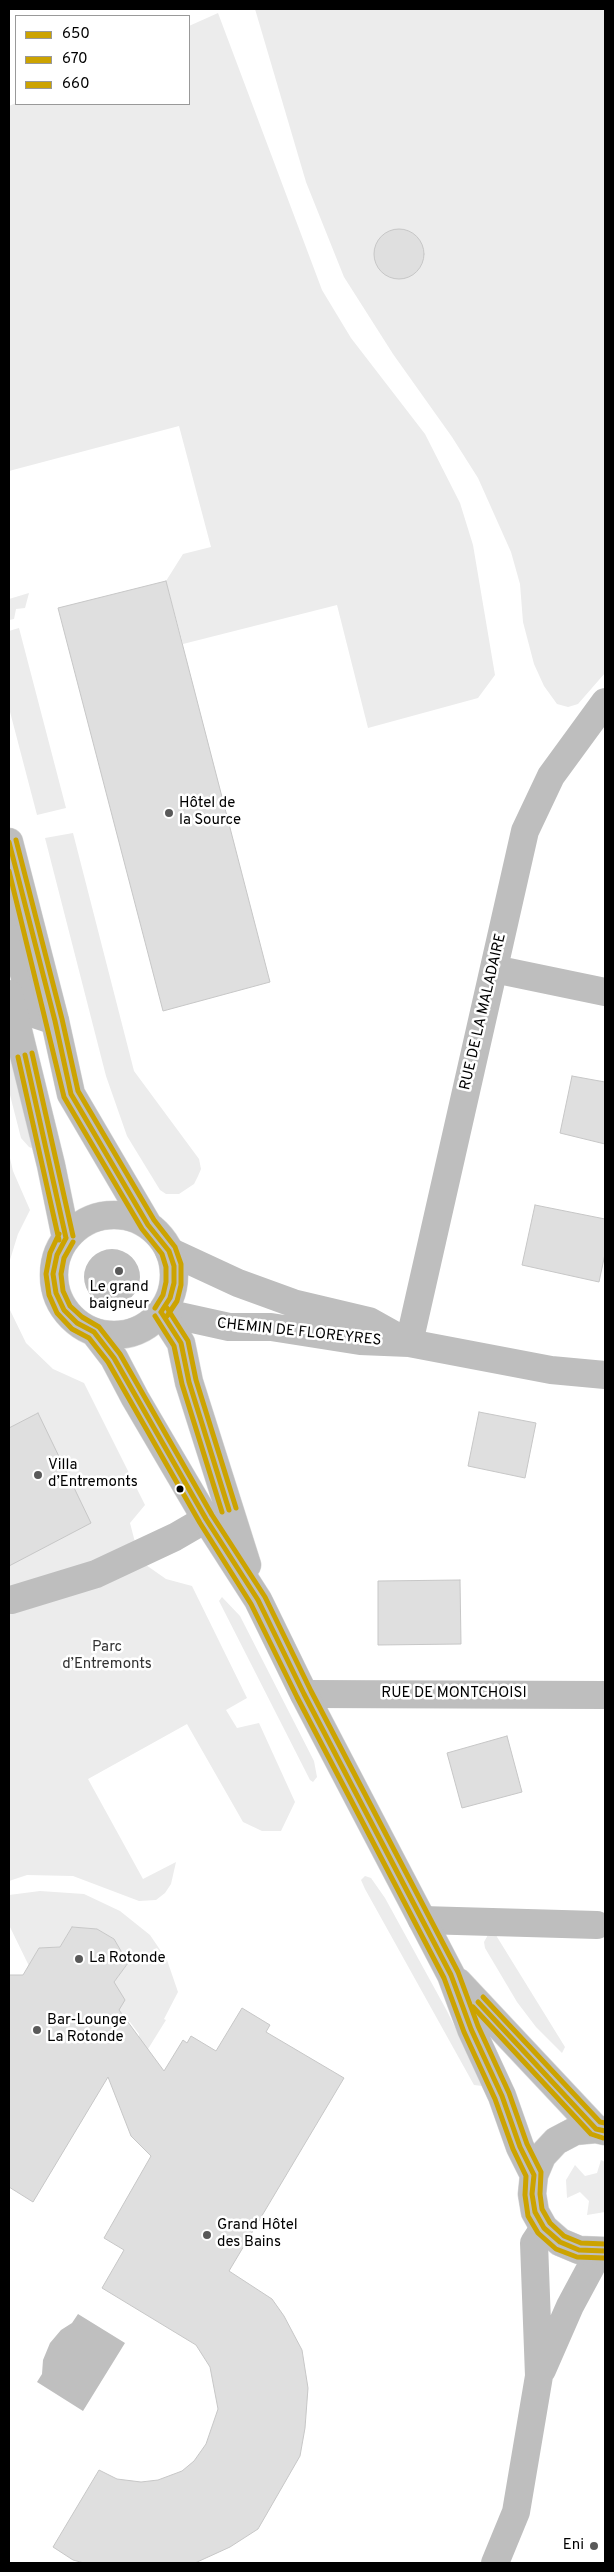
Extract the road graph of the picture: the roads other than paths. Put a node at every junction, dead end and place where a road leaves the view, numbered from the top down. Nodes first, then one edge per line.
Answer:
1 (605, 702) edge
2 (9, 842) edge
3 (9, 915) edge
4 (494, 969) junction
5 (605, 992) edge
6 (9, 994) edge
7 (55, 1021) junction
8 (148, 1225) junction
9 (66, 1238) junction
10 (169, 1251) junction
11 (161, 1312) junction
12 (94, 1332) junction
13 (409, 1343) junction
14 (605, 1375) edge
15 (206, 1519) junction
16 (11, 1600) dead end
17 (258, 1600) junction
18 (304, 1694) junction
19 (605, 1695) edge
20 (422, 1920) junction
21 (597, 1925) dead end
22 (451, 1975) junction
23 (600, 2130) edge
24 (534, 2175) junction
25 (544, 2228) junction
26 (602, 2252) edge
27 (539, 2376) junction
28 (495, 2563) edge

1 - 4 main road, RUE DE LA MALADAIRE
2 - 7 main road
3 - 7 main road
4 - 5 main road
4 - 13 main road, RUE DE LA MALADAIRE
6 - 9 main road
7 - 8 main road
8 - 9 main road
8 - 10 main road
9 - 12 main road
10 - 11 main road
10 - 13 main road, CHEMIN DE FLOREYRES
11 - 12 main road
11 - 13 main road, CHEMIN DE FLOREYRES
11 - 17 main road
12 - 15 main road
13 - 14 main road, CHEMIN DE FLOREYRES
15 - 16 main road
15 - 17 main road
17 - 18 main road
18 - 19 main road, RUE DE MONTCHOISI
18 - 20 main road
20 - 21 main road
20 - 22 main road
22 - 23 main road
22 - 24 main road
23 - 24 main road
24 - 25 main road
25 - 26 main road
25 - 27 main road
26 - 27 main road
27 - 28 main road

